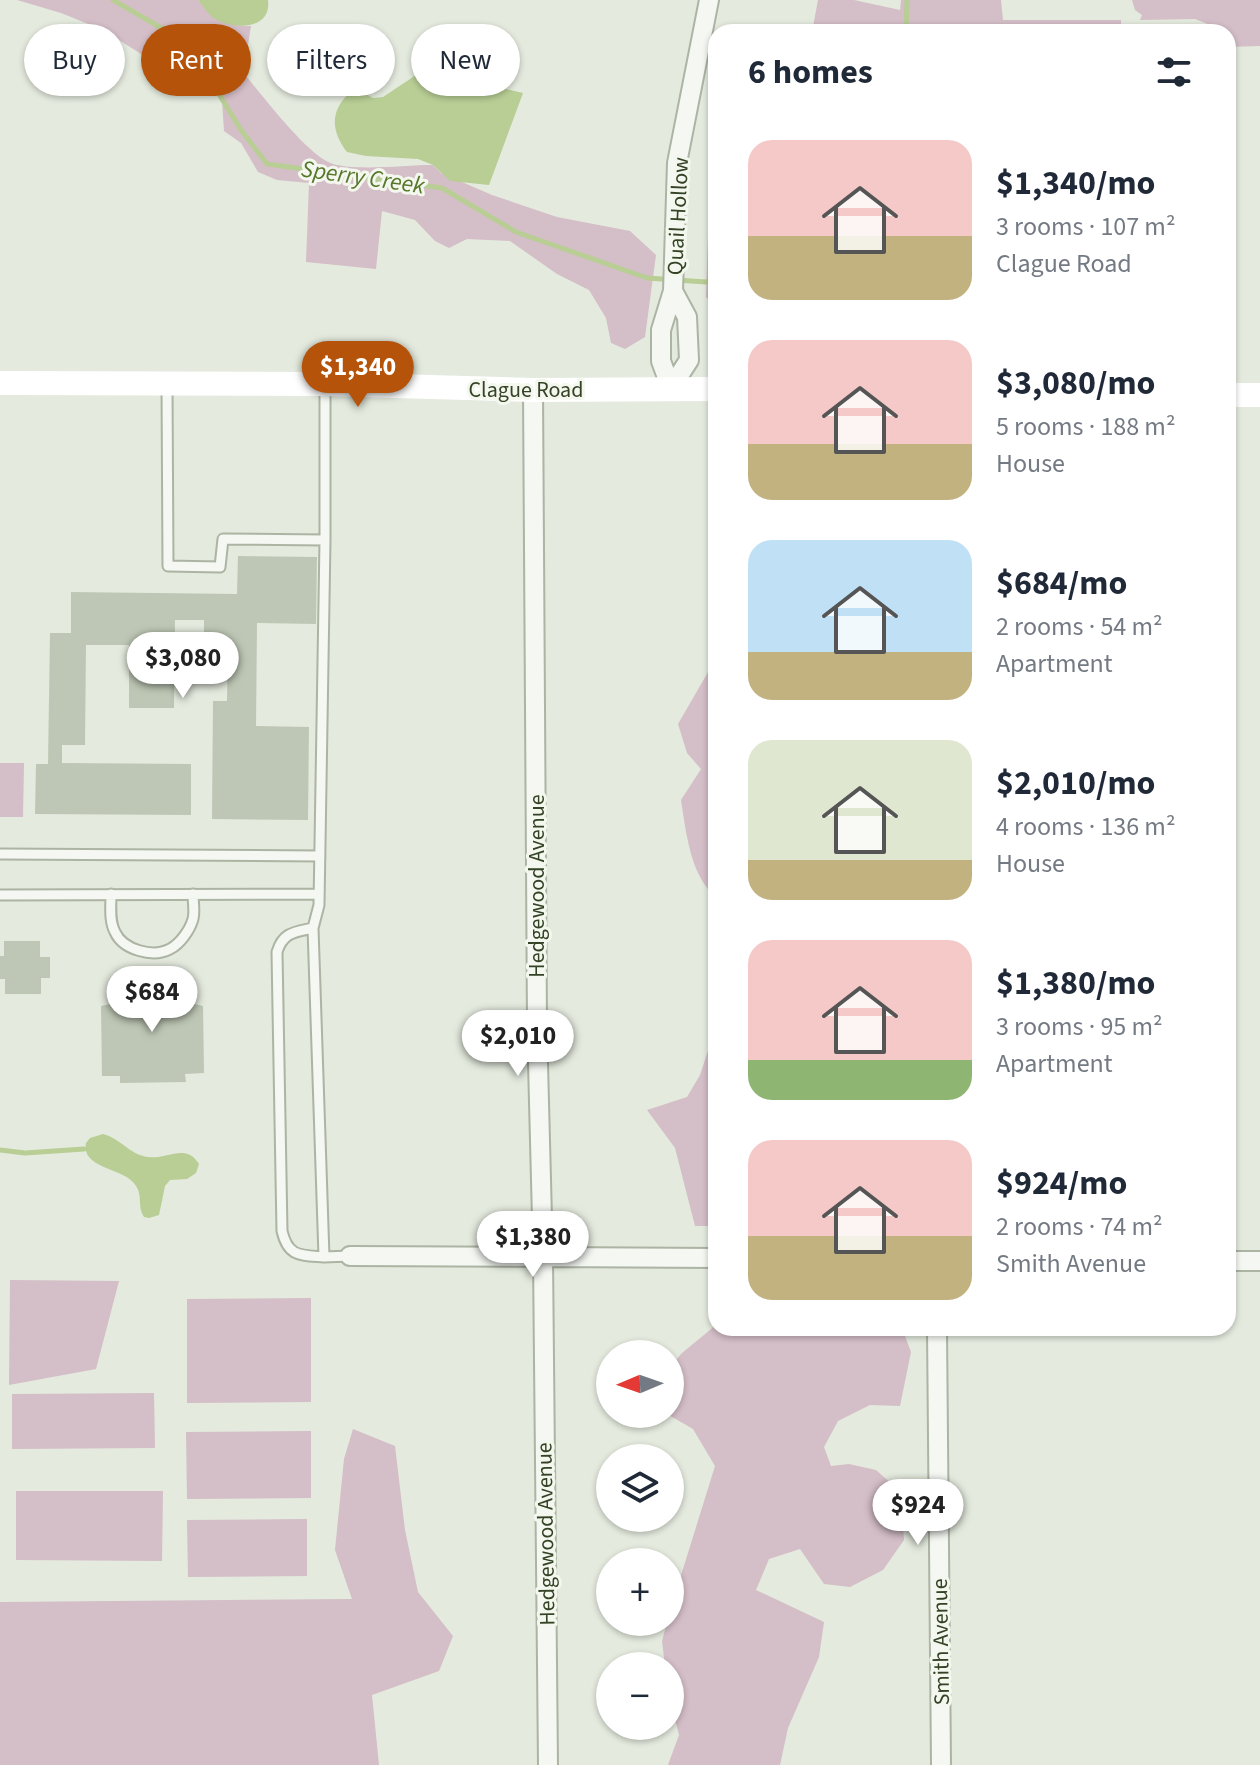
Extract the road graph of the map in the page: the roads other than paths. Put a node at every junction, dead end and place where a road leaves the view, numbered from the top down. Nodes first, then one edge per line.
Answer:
1 (709, 0) edge
2 (673, 291) junction
3 (0, 383) edge
4 (167, 383) junction
5 (325, 384) junction
6 (671, 388) junction
7 (708, 389) edge
8 (533, 390) junction
9 (1236, 395) edge
10 (1260, 395) edge
11 (325, 540) junction
12 (0, 854) edge
13 (320, 856) junction
14 (111, 894) junction
15 (193, 894) junction
16 (319, 894) junction
17 (0, 895) edge
18 (313, 928) junction
19 (350, 1256) joint
20 (324, 1257) junction
21 (543, 1258) junction
22 (708, 1258) edge
23 (1236, 1261) edge
24 (1260, 1261) edge
25 (937, 1336) edge
26 (548, 1765) edge
27 (941, 1765) edge

1 - 2 street, Quail Hollow
2 - 6 street, Quail Hollow
2 - 6 street, Quail Hollow
3 - 4 main road, Clague Road
4 - 5 main road, Clague Road
4 - 11 lane
5 - 8 main road, Clague Road
5 - 11 lane
6 - 7 main road, Clague Road
6 - 8 main road, Clague Road
8 - 21 street, Hedgewood Avenue
9 - 10 main road
11 - 13 lane
12 - 13 lane
13 - 16 lane
14 - 15 lane
14 - 15 lane
14 - 17 lane
15 - 16 lane
16 - 18 lane
18 - 20 lane
18 - 20 lane
19 - 20 lane
19 - 21 street
21 - 22 street
21 - 26 street, Hedgewood Avenue
23 - 24 street
25 - 27 street, Smith Avenue

